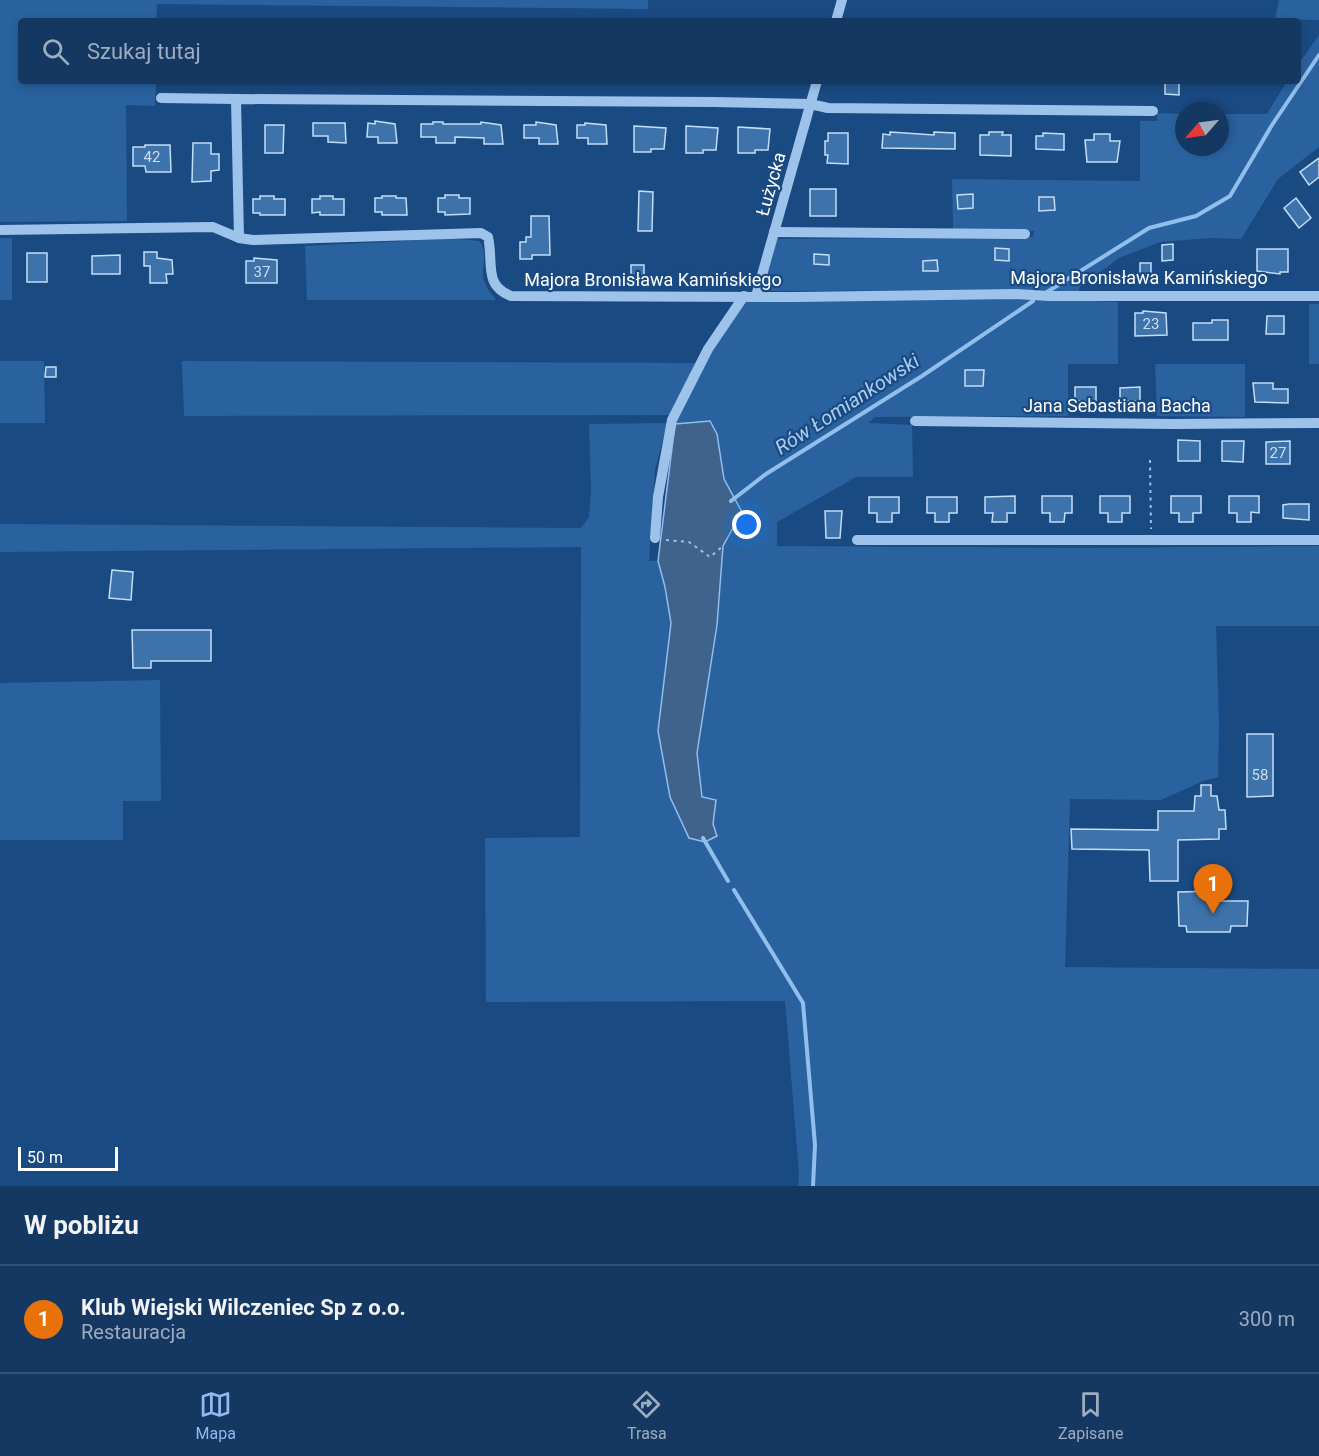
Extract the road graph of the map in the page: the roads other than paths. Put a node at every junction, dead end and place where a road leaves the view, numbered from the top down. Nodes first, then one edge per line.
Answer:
1 (842, 0) edge
2 (837, 18) edge
3 (816, 84) edge
4 (161, 98) dead end
5 (236, 99) junction
6 (810, 104) junction
7 (1153, 111) dead end
8 (0, 230) edge
9 (774, 231) junction
10 (1025, 234) dead end
11 (239, 238) junction
12 (744, 296) junction
13 (756, 296) junction
14 (1319, 296) edge
15 (915, 421) dead end
16 (1319, 423) edge
17 (655, 538) road end
18 (857, 540) dead end
19 (1319, 540) edge

1 - 2 street
3 - 6 street, Łużycka
4 - 5 street
5 - 6 street
5 - 11 street
6 - 7 street
6 - 9 street, Łużycka
8 - 11 street, Majora Bronisława Kamińskiego
9 - 10 street
9 - 13 street, Łużycka
11 - 12 street, Majora Bronisława Kamińskiego
12 - 13 street, Majora Bronisława Kamińskiego
12 - 17 street
13 - 14 street, Majora Bronisława Kamińskiego
15 - 16 street, Jana Sebastiana Bacha
18 - 19 street

